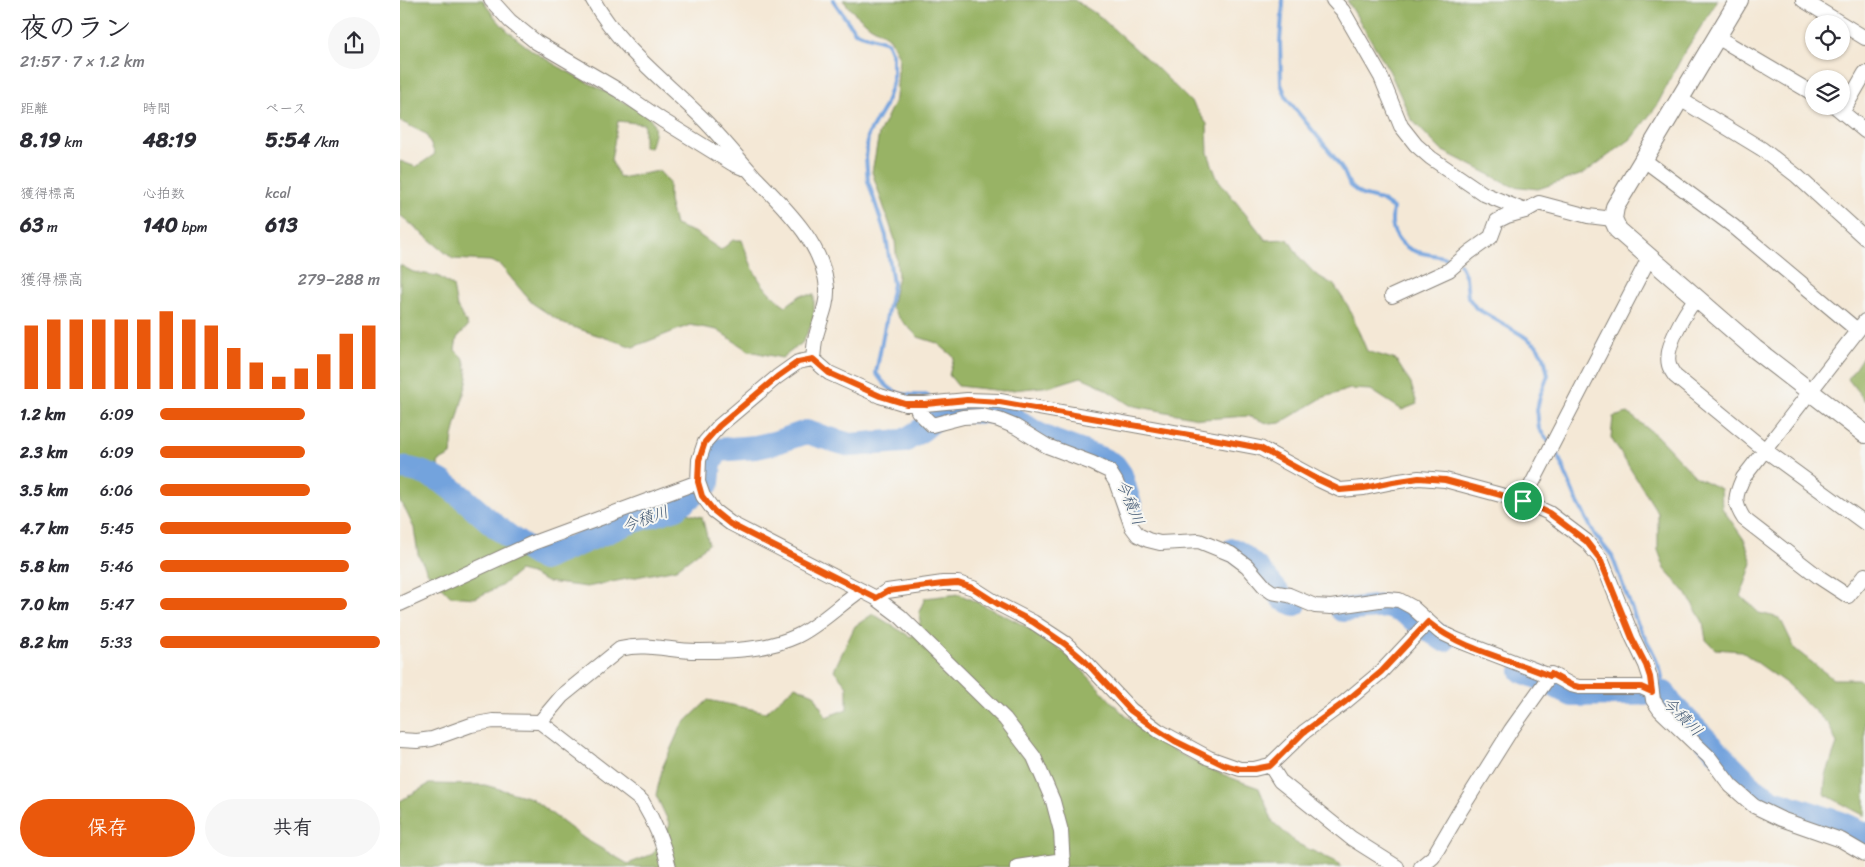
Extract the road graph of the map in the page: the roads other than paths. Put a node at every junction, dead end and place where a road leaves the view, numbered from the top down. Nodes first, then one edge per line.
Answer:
1 (491, 0) edge
2 (593, 0) edge
3 (1333, 0) edge
4 (1739, 0) edge
5 (1803, 0) edge
6 (1717, 37) junction
7 (1865, 38) edge
8 (1865, 73) edge
9 (1805, 89) edge
10 (1850, 93) edge
11 (1680, 99) junction
12 (1847, 115) edge
13 (1865, 131) edge
14 (1644, 160) junction
15 (749, 170) junction
16 (1525, 211) junction
17 (1613, 220) junction
18 (1863, 231) edge
19 (1649, 258) junction
20 (1392, 296) dead end
21 (1696, 298) junction
22 (1861, 325) edge
23 (813, 359) junction
24 (1809, 392) junction
25 (916, 404) junction
26 (1865, 434) edge
27 (1764, 450) junction
28 (698, 482) junction
29 (1523, 501) junction
30 (1865, 523) edge
31 (1865, 575) edge
32 (862, 590) junction
33 (876, 598) junction
34 (400, 604) edge
35 (1428, 622) junction
36 (1550, 676) junction
37 (1652, 692) junction
38 (540, 722) junction
39 (400, 740) edge
40 (1270, 766) junction
41 (1865, 854) edge
42 (1063, 864) edge
43 (669, 867) edge
44 (1017, 867) edge
45 (1397, 867) edge
46 (1421, 867) edge

1 - 15 street
2 - 15 street
3 - 16 street
4 - 6 street
5 - 7 street
6 - 9 street
6 - 11 street
8 - 10 street
11 - 14 street
11 - 18 street
12 - 13 street
14 - 17 street
14 - 22 street
15 - 23 street
16 - 17 street
16 - 20 street
17 - 19 street
19 - 21 street
19 - 29 street
21 - 24 street
21 - 27 street
22 - 24 street
23 - 25 street
23 - 28 street
24 - 26 street
24 - 27 street
25 - 29 street
25 - 35 street
27 - 30 street
27 - 31 street
28 - 32 street
28 - 34 street
29 - 37 street
32 - 33 street
32 - 38 street
33 - 40 street
33 - 42 street
35 - 36 street
35 - 40 street
36 - 37 street
36 - 46 street
37 - 41 street
38 - 39 street
38 - 43 street
40 - 45 street
42 - 44 street

